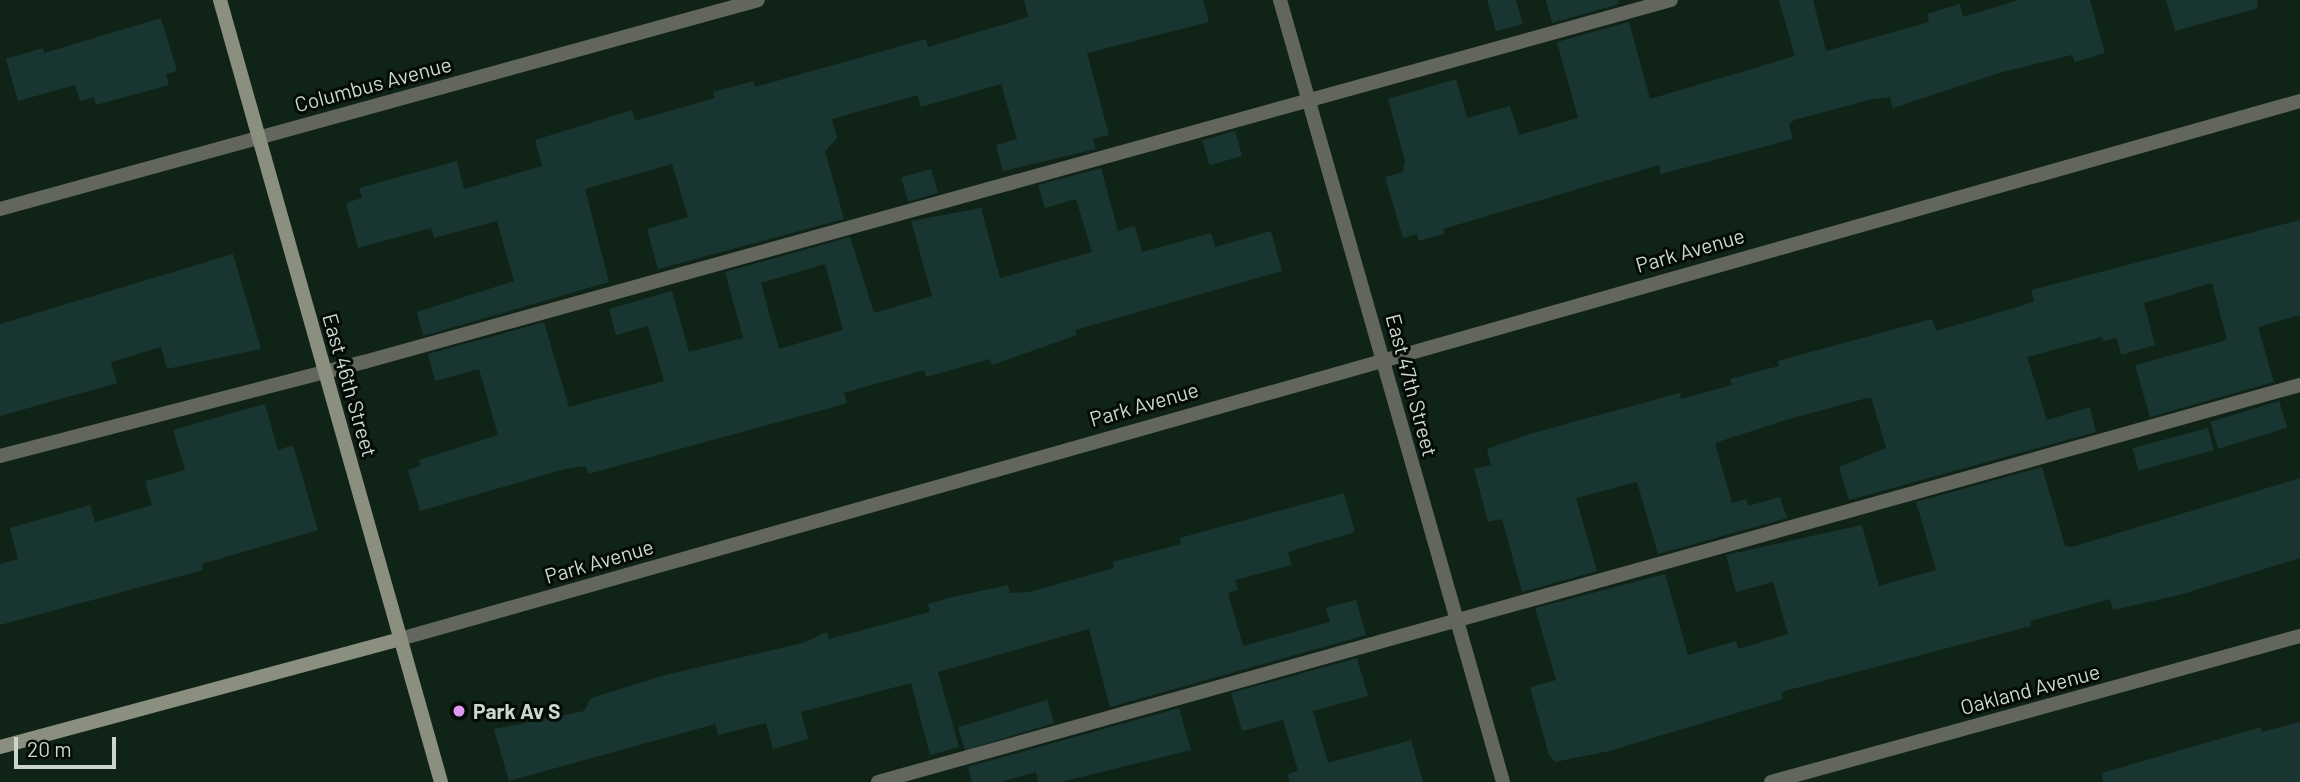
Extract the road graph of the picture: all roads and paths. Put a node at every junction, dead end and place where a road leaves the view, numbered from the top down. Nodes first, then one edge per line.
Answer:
1 (220, 0) edge
2 (758, 0) edge
3 (1280, 0) edge
4 (1671, 0) edge
5 (1310, 100) junction
6 (2300, 101) edge
7 (259, 137) junction
8 (0, 209) edge
9 (1382, 358) junction
10 (325, 372) junction
11 (2300, 385) edge
12 (0, 456) edge
13 (1457, 619) junction
14 (2300, 636) edge
15 (400, 639) junction
16 (0, 747) edge
17 (441, 782) edge
18 (878, 782) edge
19 (1503, 782) edge
20 (1771, 782) edge

1 - 7 main road, East 46th Street
2 - 7 street, Columbus Avenue
3 - 5 street, East 47th Street
4 - 5 street
5 - 9 street, East 47th Street
5 - 10 street
6 - 9 street, Park Avenue
7 - 8 street, Columbus Avenue
7 - 10 main road, East 46th Street
9 - 13 street, East 47th Street
9 - 15 street, Park Avenue
10 - 12 street
10 - 15 main road, East 46th Street
11 - 13 street
13 - 18 street
13 - 19 street, East 47th Street
14 - 20 street, Oakland Avenue
15 - 16 main road, Park Avenue
15 - 17 main road, East 46th Street

